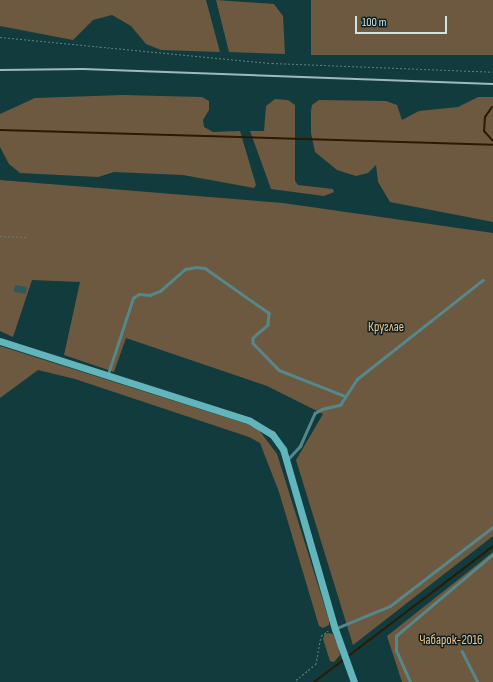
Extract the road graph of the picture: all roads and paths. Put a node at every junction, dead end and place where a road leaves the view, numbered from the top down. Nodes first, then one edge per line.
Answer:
1 (0, 37) edge
2 (493, 72) edge
3 (0, 236) edge
4 (27, 237) dead end
5 (483, 280) dead end
6 (0, 342) edge
7 (108, 377) junction
8 (345, 396) junction
9 (286, 460) junction
10 (493, 527) edge
11 (493, 554) edge
12 (335, 629) junction
13 (462, 651) dead end
14 (296, 680) dead end
15 (354, 682) edge
16 (410, 682) edge
17 (478, 682) edge

1 - 2 path
3 - 4 path
5 - 8 lane
6 - 7 street
7 - 8 lane
7 - 9 street
8 - 9 lane
9 - 12 street
10 - 12 lane
11 - 16 lane
12 - 14 path
12 - 15 street
13 - 17 lane

